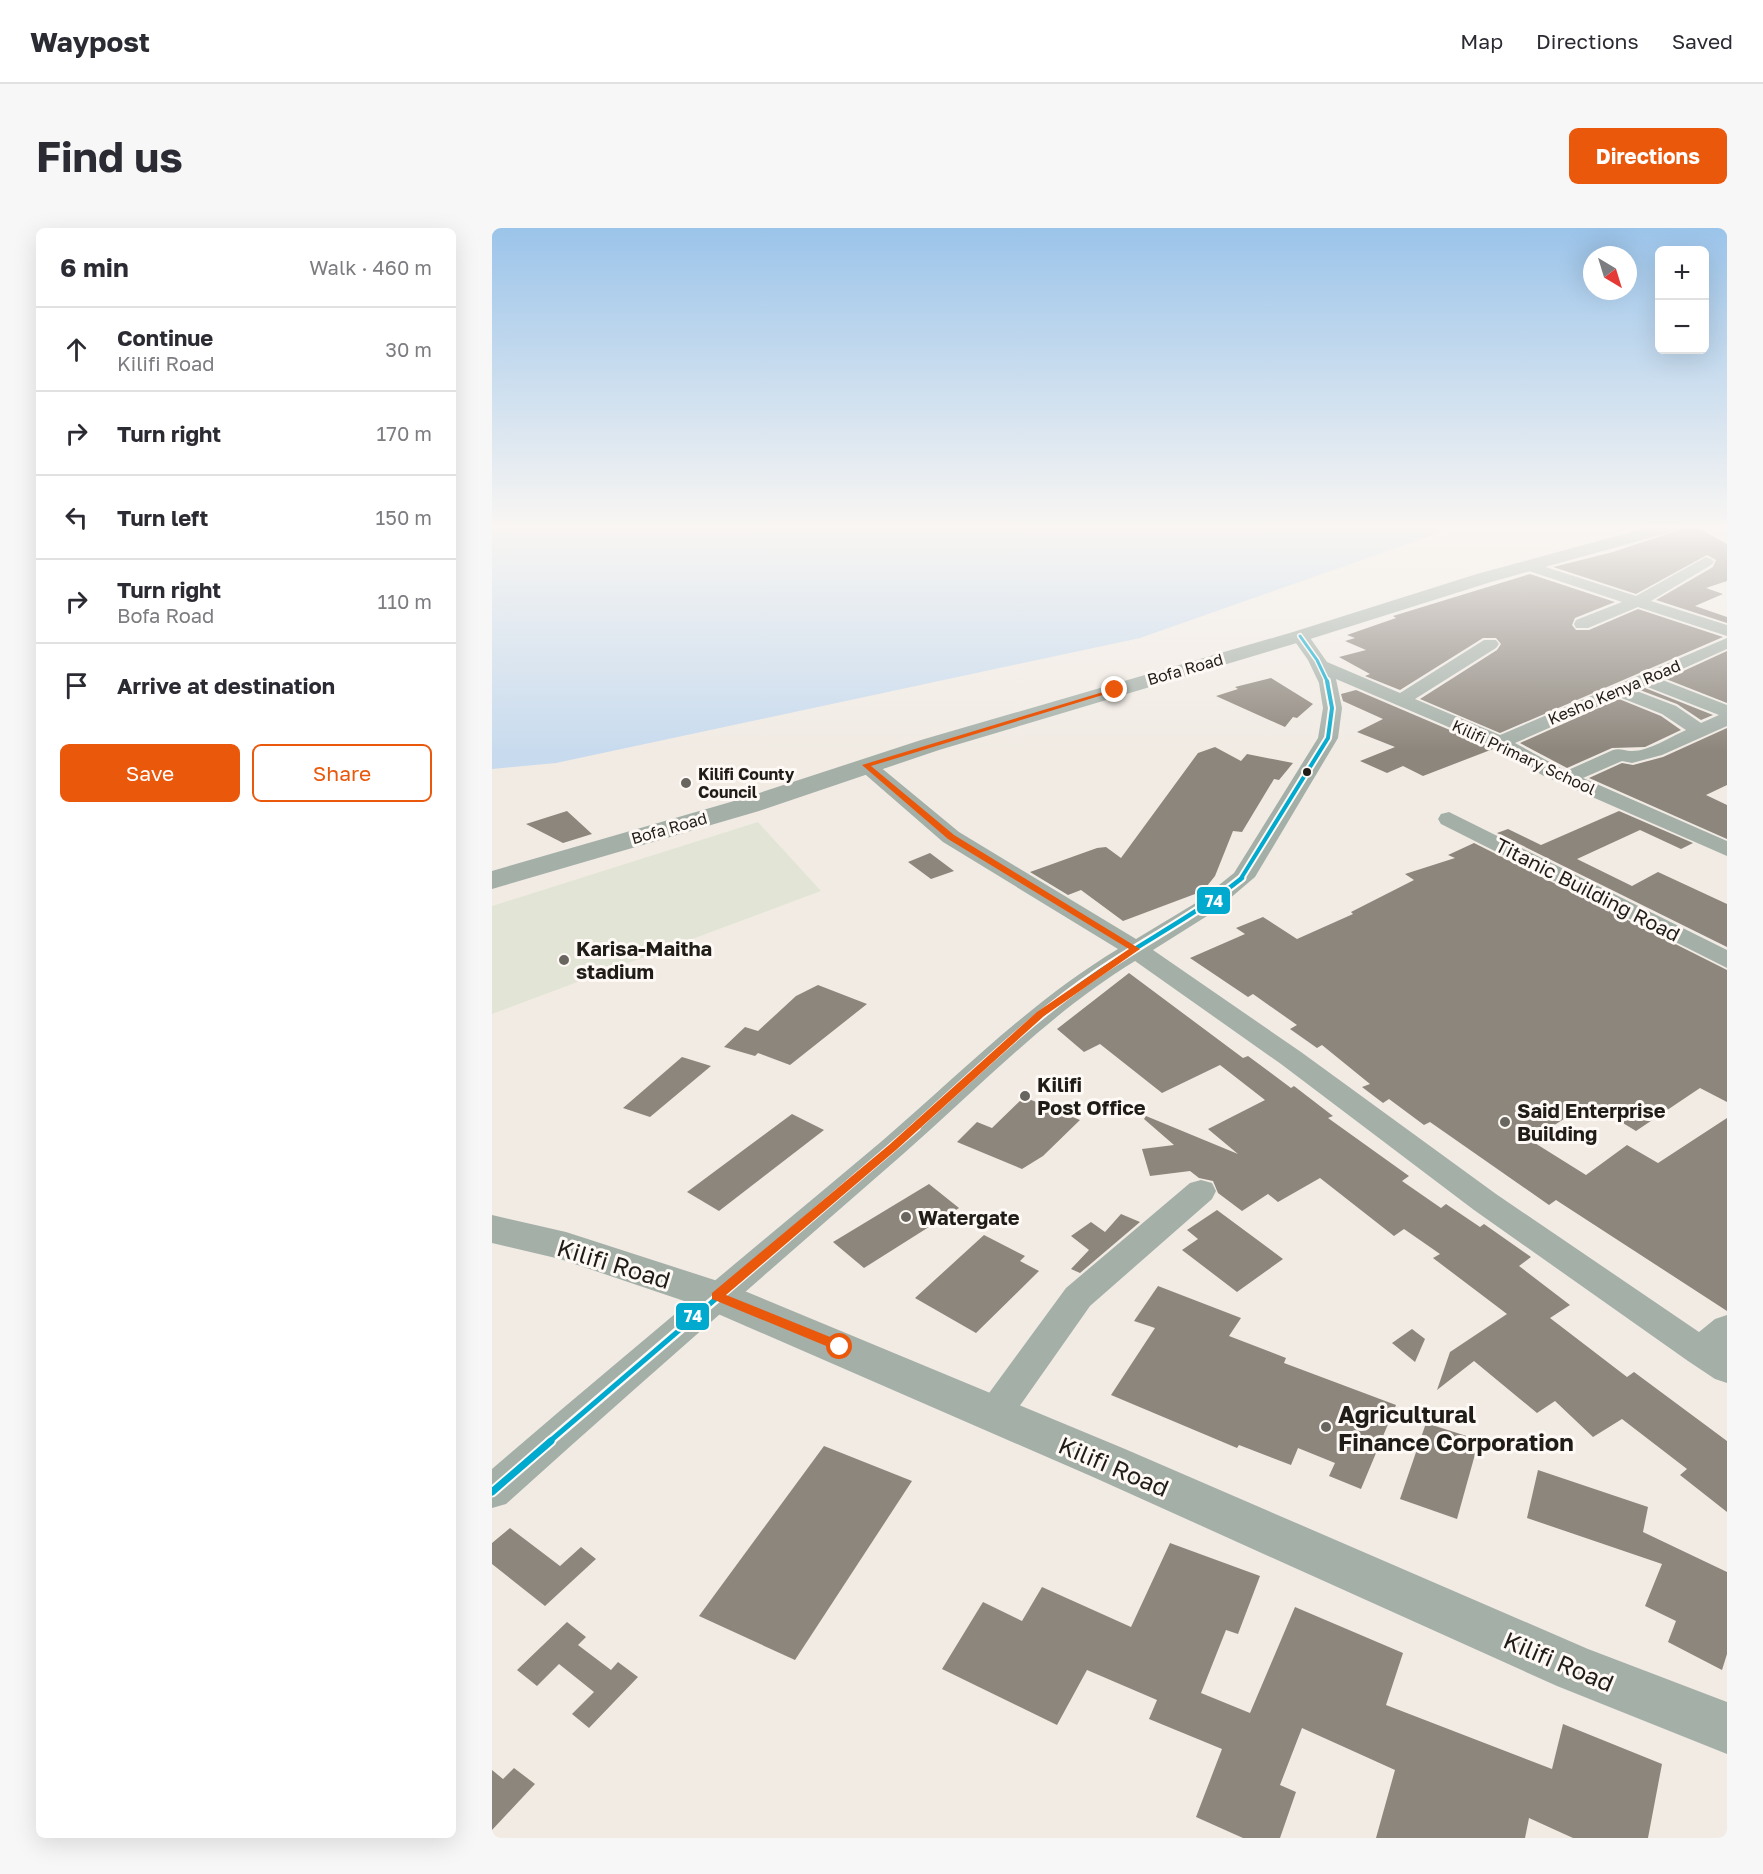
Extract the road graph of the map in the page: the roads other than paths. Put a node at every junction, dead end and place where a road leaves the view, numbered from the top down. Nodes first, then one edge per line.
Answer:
1 (1411, 601) edge
2 (1636, 602) joint
3 (1582, 624) dead end
4 (1322, 628) junction
5 (1727, 631) edge
6 (1300, 636) junction
7 (1275, 643) junction
8 (1727, 643) edge
9 (1490, 644) dead end
10 (1234, 655) junction
11 (1317, 663) junction
12 (1644, 679) junction
13 (1617, 690) junction
14 (1401, 700) junction
15 (1727, 712) edge
16 (1727, 719) edge
17 (1700, 731) junction
18 (1500, 742) junction
19 (866, 765) junction
20 (1567, 778) junction
21 (1449, 819) dead end
22 (1727, 849) edge
23 (492, 880) edge
24 (1135, 949) junction
25 (1727, 960) edge
26 (1201, 1191) dead end
27 (492, 1229) edge
28 (716, 1296) junction
29 (1727, 1328) edge
30 (1714, 1360) edge
31 (993, 1414) junction
32 (492, 1492) edge
33 (1727, 1728) edge

1 - 4 street, Bofa Road
2 - 3 street
2 - 5 street
4 - 6 street, Bofa Road
4 - 11 street
6 - 7 street, Bofa Road
6 - 11 street
7 - 10 street, Bofa Road
7 - 11 street, Kilifi Primary School
8 - 12 street, Kesho Kenya Road
9 - 14 street
10 - 11 street
10 - 19 street, Bofa Road
11 - 14 street, Kilifi Primary School
11 - 24 street
12 - 13 street, Kesho Kenya Road
12 - 15 street
13 - 17 street
13 - 18 street, Kesho Kenya Road
14 - 18 street, Kilifi Primary School
16 - 17 street
17 - 20 street
18 - 20 street, Kilifi Primary School
19 - 23 street, Bofa Road
19 - 24 street
20 - 22 street, Kilifi Primary School
21 - 25 street, Titanic Building Road
24 - 28 street
24 - 30 street
26 - 31 street
27 - 28 street, Kilifi Road
28 - 31 street, Kilifi Road
28 - 32 street
29 - 30 street
31 - 33 street, Kilifi Road

